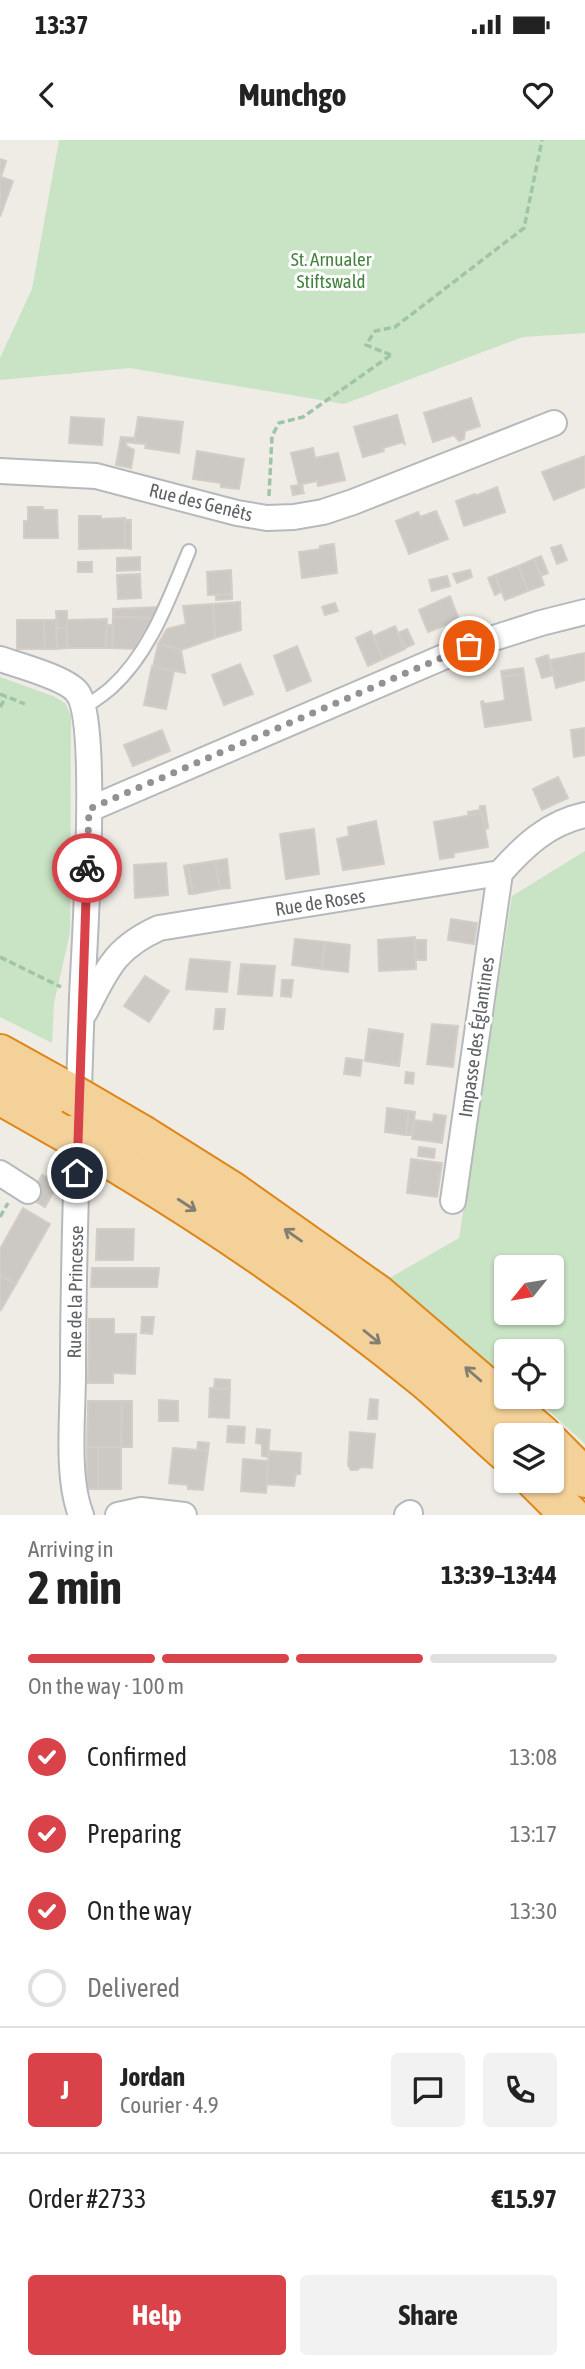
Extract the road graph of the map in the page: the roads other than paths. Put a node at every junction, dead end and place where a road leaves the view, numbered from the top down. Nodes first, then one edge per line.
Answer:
1 (554, 423) dead end
2 (0, 471) edge
3 (189, 551) dead end
4 (585, 612) edge
5 (0, 659) edge
6 (85, 707) junction
7 (89, 809) junction
8 (585, 815) edge
9 (500, 873) junction
10 (82, 1008) junction
11 (8, 1079) edge
12 (136, 1153) junction
13 (0, 1173) edge
14 (28, 1191) dead end
15 (453, 1201) dead end
16 (528, 1423) edge
17 (494, 1441) edge
18 (564, 1457) edge
19 (585, 1478) edge
20 (548, 1493) edge
21 (81, 1515) edge
22 (118, 1515) edge
23 (184, 1515) edge
24 (570, 1515) edge

1 - 2 street, Rue des Genêts
3 - 6 lane
4 - 7 street
5 - 6 street
6 - 7 street, Rue de la Princesse
7 - 10 street, Rue de la Princesse
8 - 9 street
9 - 10 street, Rue de Roses
9 - 15 street, Impasse des Églantines
10 - 21 street, Rue de la Princesse
11 - 12 highway, bridge
11 - 12 highway, bridge
16 -> 12 highway
12 -> 17 highway
13 - 14 street
18 - 19 highway
20 - 24 highway
22 - 23 street

